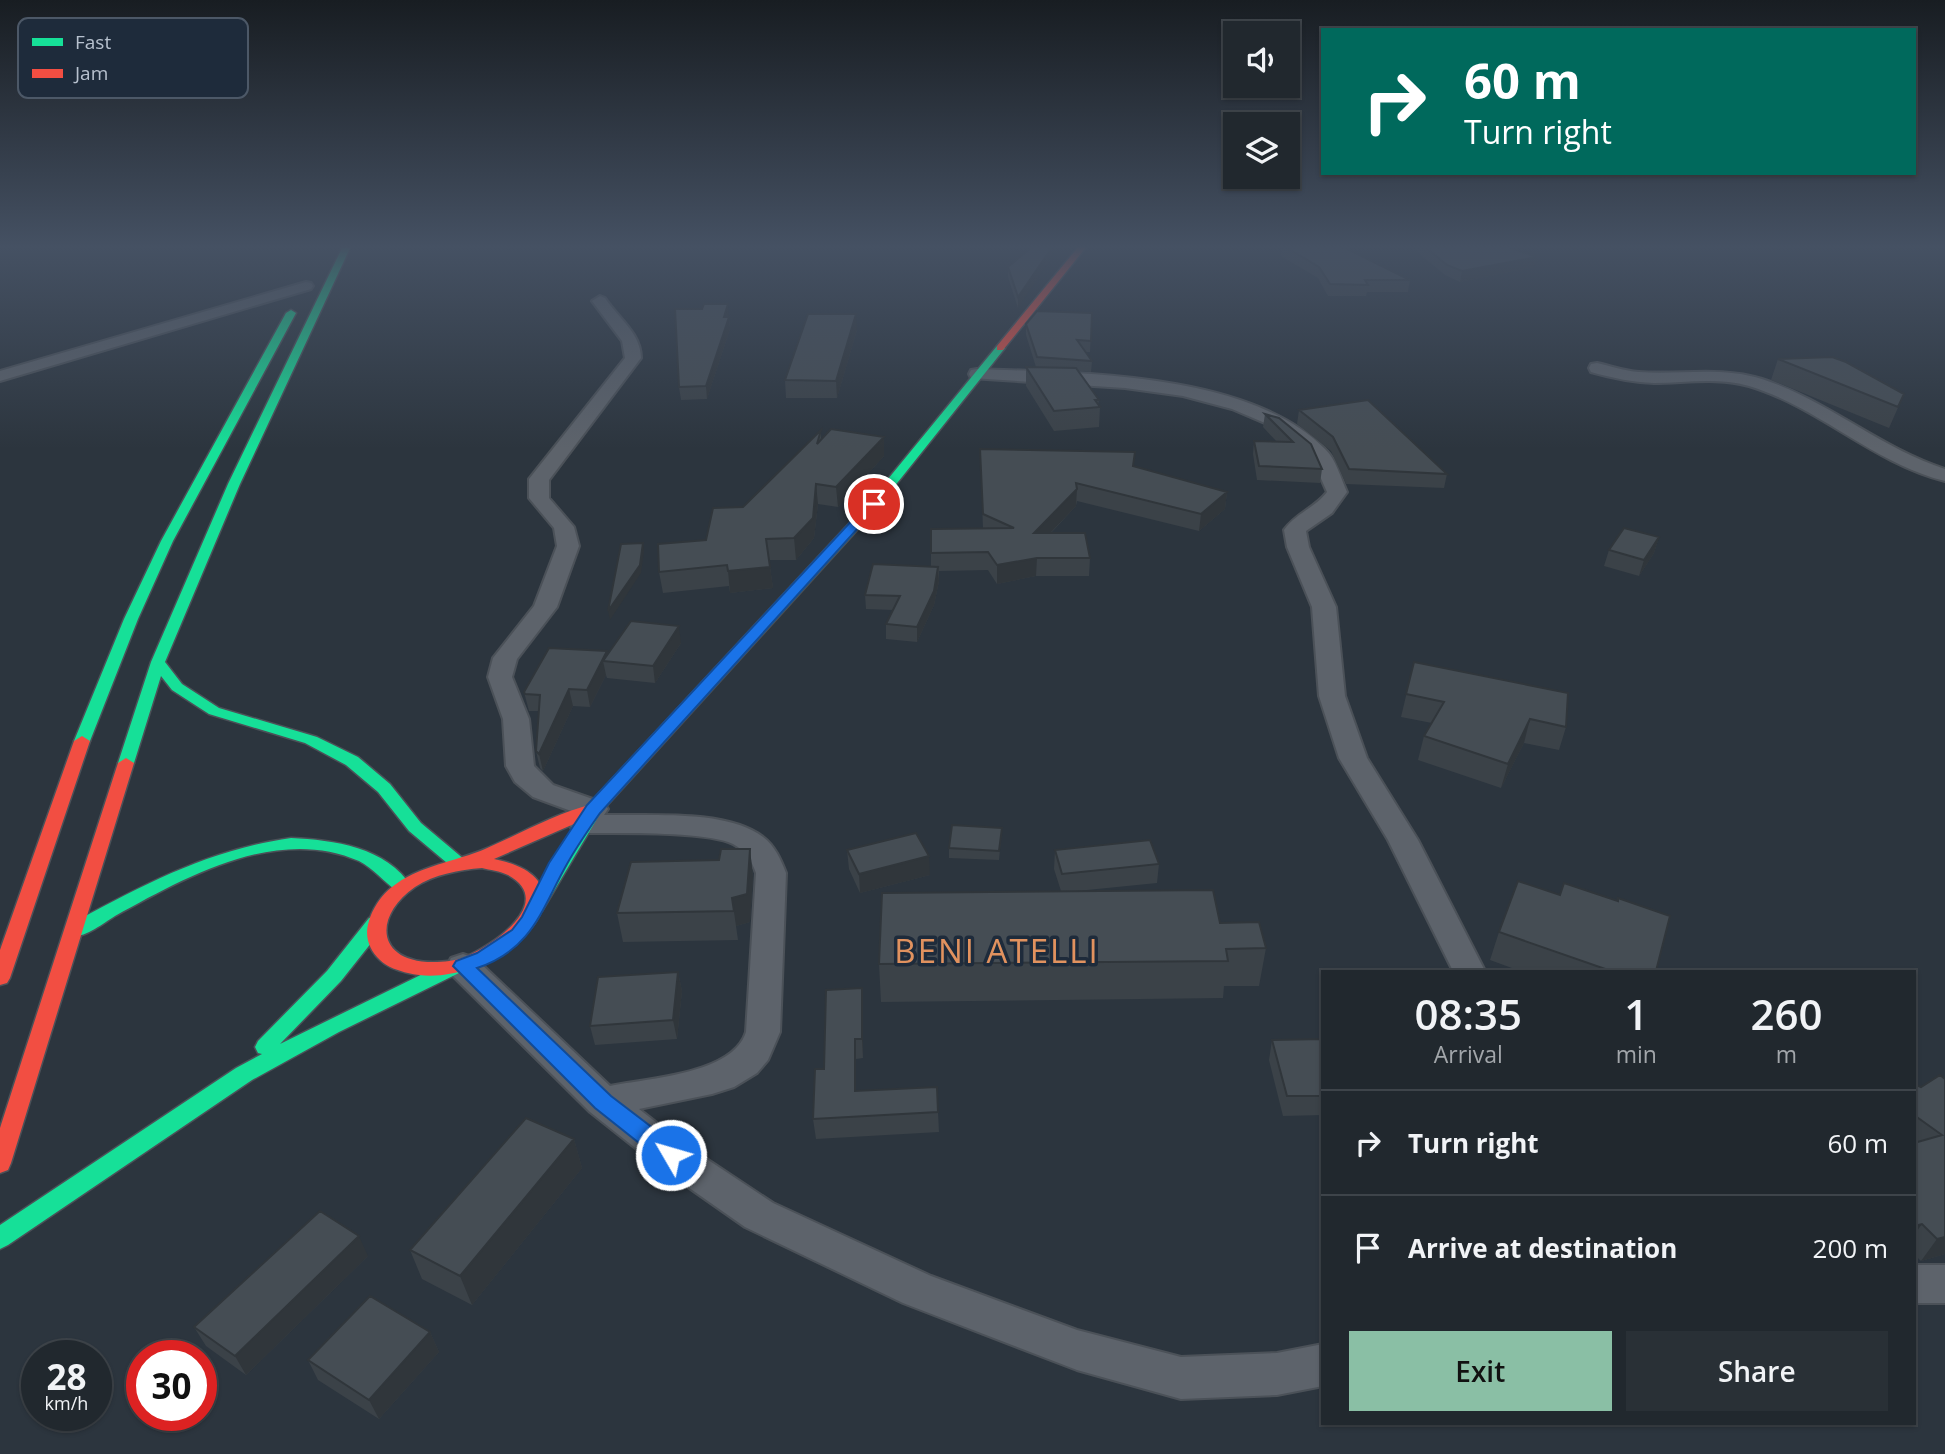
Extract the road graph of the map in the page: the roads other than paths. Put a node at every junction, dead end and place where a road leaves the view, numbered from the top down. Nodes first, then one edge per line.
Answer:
1 (201, 314) edge
2 (290, 314) edge
3 (316, 314) edge
4 (607, 314) edge
5 (1027, 314) edge
6 (1597, 368) dead end
7 (977, 374) junction
8 (0, 376) edge
9 (1945, 475) edge
10 (158, 662) junction
11 (588, 816) junction
12 (462, 864) junction
13 (403, 887) junction
14 (534, 906) junction
15 (376, 923) junction
16 (74, 931) junction
17 (457, 967) junction
18 (1468, 970) edge
19 (0, 978) edge
20 (216, 1092) junction
21 (603, 1102) junction
22 (0, 1163) edge
23 (0, 1238) edge
24 (1916, 1284) edge
25 (1945, 1284) edge
26 (1321, 1365) edge

1 - 8 street
2 - 19 main road
3 - 10 main road
4 - 11 street
5 - 7 main road
6 - 9 street
7 - 11 main road
7 - 18 street
10 - 12 main road
10 - 16 main road
11 - 12 main road
11 - 14 main road
11 - 21 street
12 - 13 main road
12 - 14 main road
13 - 15 main road
13 - 16 main road
14 - 17 main road
15 - 17 main road
15 - 20 main road
16 - 22 main road
17 - 20 main road
17 - 21 street
20 - 23 main road
21 - 26 street
24 - 25 street

